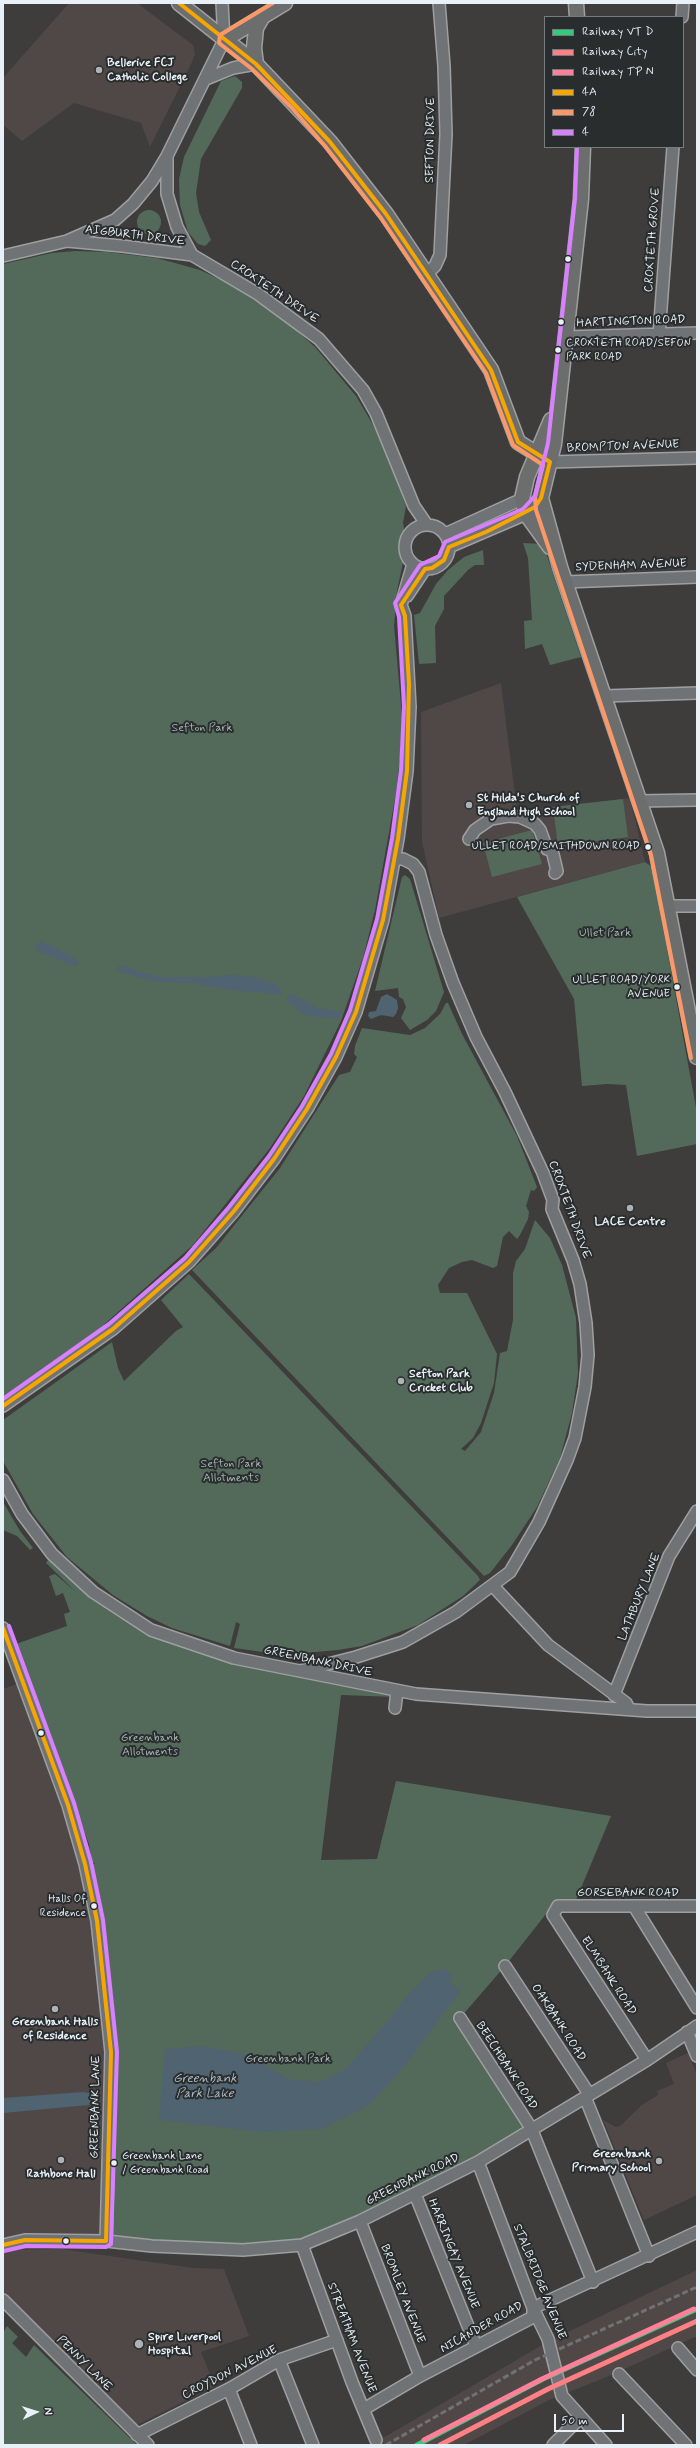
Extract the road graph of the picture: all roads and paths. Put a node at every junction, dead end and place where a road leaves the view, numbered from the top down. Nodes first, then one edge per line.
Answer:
1 (179, 3) edge
2 (222, 3) edge
3 (285, 3) edge
4 (439, 3) edge
5 (576, 3) edge
6 (683, 3) edge
7 (263, 16) junction
8 (578, 16) edge
9 (682, 16) edge
10 (224, 40) junction
11 (256, 64) junction
12 (206, 79) junction
13 (582, 148) edge
14 (673, 148) edge
15 (167, 156) junction
16 (67, 241) junction
17 (192, 255) junction
18 (3, 256) edge
19 (428, 273) junction
20 (697, 333) edge
21 (659, 335) junction
22 (566, 337) junction
23 (556, 407) junction
24 (537, 455) junction
25 (697, 458) edge
26 (550, 462) junction
27 (522, 499) junction
28 (541, 503) junction
29 (414, 506) junction
30 (526, 514) junction
31 (471, 521) junction
32 (426, 525) junction
33 (414, 529) junction
34 (486, 532) junction
35 (445, 534) junction
36 (449, 547) junction
37 (413, 564) junction
38 (560, 567) junction
39 (425, 569) junction
40 (697, 577) edge
41 (565, 582) junction
42 (402, 605) junction
43 (697, 693) edge
44 (604, 696) junction
45 (697, 800) edge
46 (639, 801) junction
47 (469, 839) dead end
48 (394, 859) junction
49 (555, 873) dead end
50 (667, 906) junction
51 (697, 906) edge
52 (692, 1002) edge
53 (697, 1057) edge
54 (3, 1406) edge
55 (3, 1480) edge
56 (697, 1511) edge
57 (492, 1586) junction
58 (3, 1628) edge
59 (300, 1671) junction
60 (397, 1691) junction
61 (614, 1696) junction
62 (395, 1708) dead end
63 (629, 1709) junction
64 (697, 1711) edge
65 (558, 1906) joint
66 (634, 1906) junction
67 (697, 1906) edge
68 (505, 1966) dead end
69 (697, 2008) edge
70 (460, 2018) dead end
71 (697, 2026) edge
72 (687, 2032) junction
73 (697, 2056) edge
74 (647, 2060) junction
75 (587, 2096) junction
76 (531, 2128) junction
77 (478, 2162) junction
78 (415, 2194) junction
79 (360, 2221) junction
80 (697, 2232) edge
81 (106, 2241) junction
82 (3, 2245) edge
83 (302, 2245) junction
84 (649, 2256) junction
85 (593, 2282) junction
86 (3, 2300) edge
87 (533, 2308) junction
88 (337, 2340) junction
89 (476, 2346) junction
90 (678, 2348) dead end
91 (279, 2360) junction
92 (697, 2370) edge
93 (619, 2374) dead end
94 (420, 2376) junction
95 (229, 2389) junction
96 (364, 2409) junction
97 (580, 2418) junction
98 (137, 2435) junction
99 (376, 2440) dead end
100 (148, 2445) edge
101 (251, 2445) edge
102 (313, 2445) edge
103 (553, 2445) edge
104 (606, 2445) edge
105 (686, 2445) edge

1 - 10 main road
2 - 10 street
3 - 7 main road
4 - 19 street, SEFTON DRIVE
5 - 8 main road
6 - 9 street
7 - 10 main road
7 - 11 main road
10 - 11 main road
10 - 12 street, AIGBURTH DRIVE
11 - 12 street
11 - 19 main road
12 - 15 street, AIGBURTH DRIVE
13 - 22 main road
14 - 21 street, CROXTETH GROVE
15 - 16 street, AIGBURTH DRIVE
15 - 17 street, AIGBURTH DRIVE
16 - 17 street, AIGBURTH DRIVE
16 - 18 street, AIGBURTH DRIVE
17 - 29 street, CROXTETH DRIVE
19 - 24 main road
20 - 21 street, HARTINGTON ROAD
21 - 22 street, HARTINGTON ROAD
22 - 23 main road
23 - 24 main road
23 - 26 main road
24 - 26 main road
24 - 27 main road
25 - 26 street, BROMPTON AVENUE
26 - 28 main road
27 - 30 main road
27 - 31 street
28 - 30 main road
28 - 38 main road
29 - 32 street, CROXTETH DRIVE
29 - 33 street, CROXTETH DRIVE
30 - 34 street
30 - 38 main road
31 - 34 street
31 - 35 street
32 - 33 street
32 - 35 street
33 - 37 street
34 - 36 street
35 - 36 street
36 - 39 street
37 - 39 street
37 - 42 street
38 - 41 main road
39 - 42 street
40 - 41 street, SYDENHAM AVENUE
41 - 44 main road
42 - 48 street
43 - 44 street
44 - 46 main road
45 - 46 street
46 - 50 main road
47 - 49 street
48 - 54 street
48 - 57 street, CROXTETH DRIVE
50 - 51 street
50 - 52 main road
52 - 53 main road
55 - 59 street, GREENBANK DRIVE
56 - 61 street, LATHBURY LANE
57 - 59 street, CROXTETH DRIVE
57 - 61 street
58 - 81 street, GREENBANK LANE
59 - 60 street, GREENBANK DRIVE
60 - 62 street
60 - 63 street, GREENBANK DRIVE
61 - 63 street
63 - 64 street, GREENBANK DRIVE
65 - 66 street, GORSEBANK ROAD
65 - 74 street, ELMBANK ROAD
66 - 67 street, GORSEBANK ROAD
66 - 69 street
68 - 75 street, OAKBANK ROAD
70 - 76 street, BEECHBANK ROAD
71 - 72 street, GREENBANK ROAD
72 - 73 street
72 - 74 street, GREENBANK ROAD
74 - 75 street, GREENBANK ROAD
75 - 76 street, GREENBANK ROAD
75 - 84 street, OAKBANK ROAD
76 - 77 street, GREENBANK ROAD
76 - 85 street, BEECHBANK ROAD
77 - 78 street, GREENBANK ROAD
77 - 87 street, STALBRIDGE AVENUE
78 - 79 street, GREENBANK ROAD
78 - 89 street, HARRINGAY AVENUE
79 - 83 street, GREENBANK ROAD
79 - 94 street, BROMLEY AVENUE
80 - 84 street, NICANDER ROAD
81 - 82 street, GREENBANK ROAD
81 - 83 street, GREENBANK ROAD
83 - 88 street, STREATHAM AVENUE
84 - 85 street, NICANDER ROAD
85 - 87 street, NICANDER ROAD
86 - 98 street, PENNY LANE
87 - 89 street, NICANDER ROAD
87 - 97 street, STALBRIDGE AVENUE
88 - 91 street, CROYDON AVENUE
88 - 96 street, STREATHAM AVENUE
89 - 94 street, NICANDER ROAD
90 - 92 street
91 - 95 street, CROYDON AVENUE
91 - 102 street
93 - 105 street
94 - 96 street, NICANDER ROAD
95 - 98 street, CROYDON AVENUE
95 - 101 street
96 - 99 street, STREATHAM AVENUE
97 - 103 street
97 - 104 street, STALBRIDGE AVENUE
98 - 100 street, PENNY LANE

